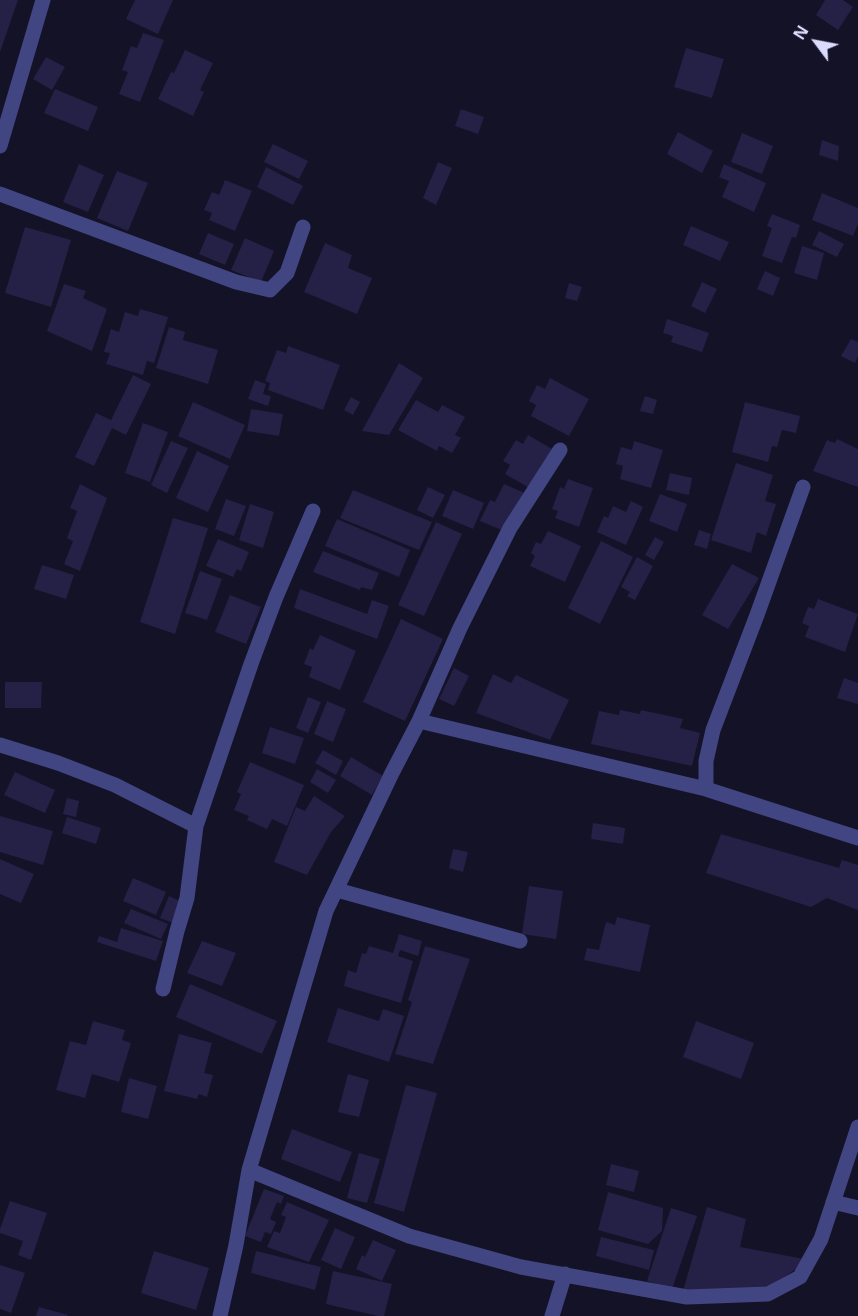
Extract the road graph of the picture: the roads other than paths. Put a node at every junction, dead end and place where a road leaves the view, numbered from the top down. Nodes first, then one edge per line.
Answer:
1 (43, 0) edge
2 (0, 147) edge
3 (0, 194) edge
4 (303, 227) dead end
5 (560, 450) dead end
6 (803, 487) dead end
7 (313, 511) dead end
8 (419, 721) junction
9 (0, 745) edge
10 (706, 789) junction
11 (196, 826) junction
12 (858, 838) edge
13 (337, 890) junction
14 (520, 941) dead end
15 (163, 989) dead end
16 (858, 1127) edge
17 (249, 1170) junction
18 (833, 1202) junction
19 (858, 1208) edge
20 (565, 1274) junction
21 (220, 1316) edge
22 (552, 1316) edge

1 - 2 street
3 - 4 street
5 - 8 street
6 - 10 street
7 - 11 street
8 - 10 street
8 - 13 street
9 - 11 street
10 - 12 street
11 - 15 street
13 - 14 street
13 - 17 street
16 - 18 street
17 - 20 street
17 - 21 street
18 - 19 street
18 - 20 street
20 - 22 street

